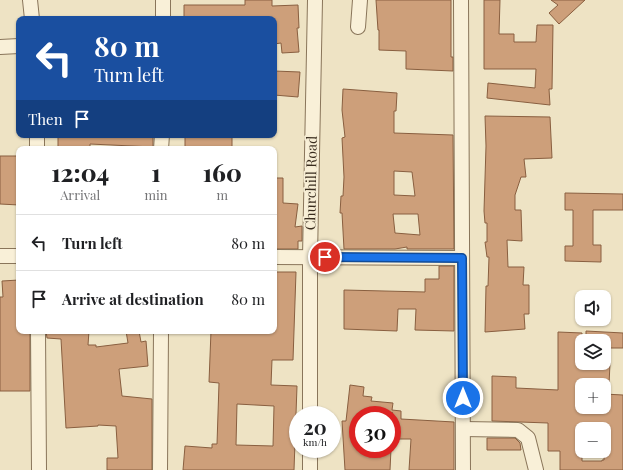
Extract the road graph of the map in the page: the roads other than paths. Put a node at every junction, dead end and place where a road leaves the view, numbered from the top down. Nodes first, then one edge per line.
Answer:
1 (30, 0) edge
2 (163, 0) edge
3 (315, 0) edge
4 (360, 0) edge
5 (461, 0) edge
6 (32, 16) edge
7 (163, 16) edge
8 (358, 27) dead end
9 (16, 46) edge
10 (0, 47) edge
11 (0, 256) edge
12 (16, 256) edge
13 (277, 256) edge
14 (310, 257) junction
15 (462, 258) junction
16 (38, 334) edge
17 (160, 334) edge
18 (310, 406) edge
19 (463, 429) junction
20 (310, 458) edge
21 (39, 470) edge
22 (160, 470) edge
23 (310, 470) edge
24 (463, 470) edge
25 (536, 470) edge

1 - 6 street
2 - 7 street
3 - 14 street, Churchill Road
4 - 8 street
5 - 15 street
9 - 10 street
11 - 12 street
13 - 14 street
14 - 15 street
14 - 18 street, Churchill Road
15 - 19 street
16 - 21 street
17 - 22 street
19 - 24 street
19 - 25 street
20 - 23 street

